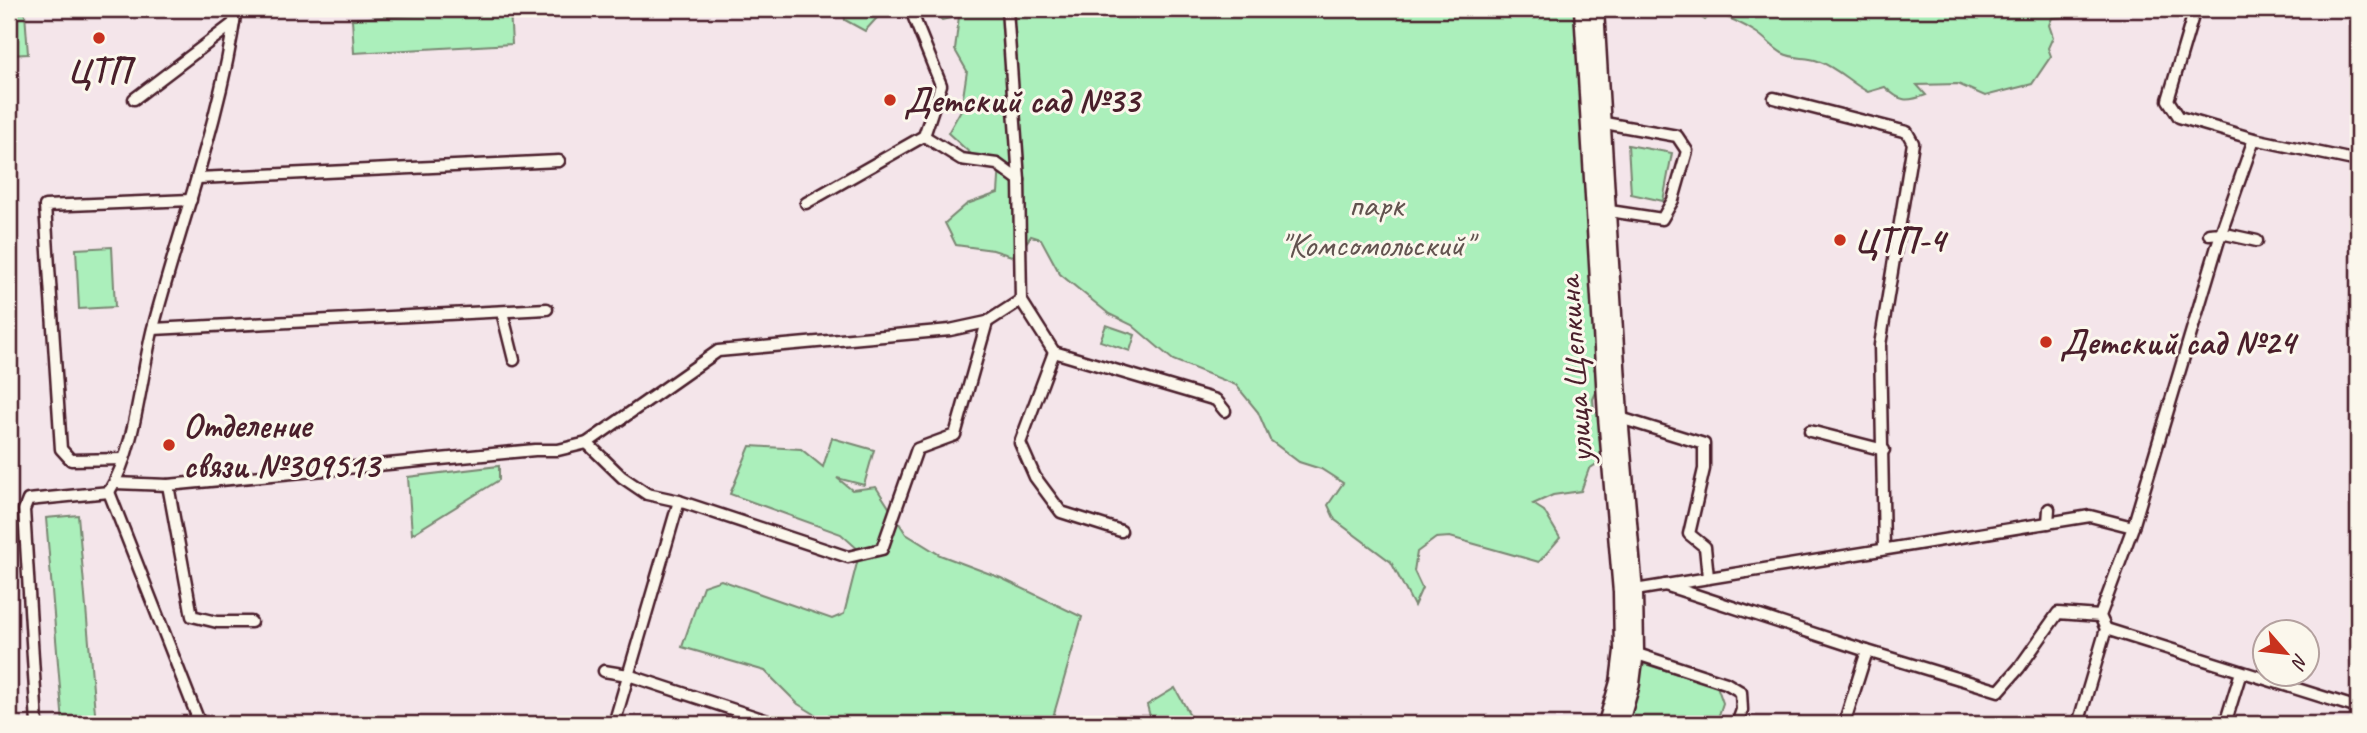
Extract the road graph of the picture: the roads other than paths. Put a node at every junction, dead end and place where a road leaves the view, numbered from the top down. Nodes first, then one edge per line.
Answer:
1 (236, 9) edge
2 (1007, 9) edge
3 (1589, 9) edge
4 (2194, 9) edge
5 (912, 13) dead end
6 (234, 23) junction
7 (1774, 98) dead end
8 (134, 99) dead end
9 (1595, 121) junction
10 (924, 135) junction
11 (2254, 139) junction
12 (559, 162) dead end
13 (2358, 162) edge
14 (198, 178) junction
15 (1019, 180) junction
16 (191, 200) junction
17 (806, 203) dead end
18 (1600, 209) junction
19 (2221, 233) junction
20 (2209, 234) dead end
21 (2257, 241) dead end
22 (1021, 300) junction
23 (547, 309) dead end
24 (502, 312) junction
25 (987, 322) junction
26 (153, 329) junction
27 (1054, 352) junction
28 (514, 360) dead end
29 (1225, 411) dead end
30 (1613, 416) junction
31 (1810, 430) dead end
32 (587, 443) junction
33 (1884, 450) junction
34 (124, 459) junction
35 (168, 485) junction
36 (112, 488) junction
37 (678, 501) junction
38 (2049, 509) dead end
39 (2049, 523) junction
40 (2133, 527) junction
41 (1121, 531) dead end
42 (1884, 548) junction
43 (1708, 578) junction
44 (1663, 585) junction
45 (1628, 592) junction
46 (2100, 616) junction
47 (251, 622) dead end
48 (2106, 629) junction
49 (1629, 651) junction
50 (1867, 651) junction
51 (604, 671) dead end
52 (2241, 672) junction
53 (628, 675) junction
54 (2358, 708) edge
55 (37, 724) edge
56 (200, 724) edge
57 (614, 724) edge
58 (777, 724) edge
59 (1613, 724) edge
60 (1737, 724) edge
61 (1844, 724) edge
62 (2078, 724) edge
63 (2225, 724) edge

1 - 6 lane
2 - 15 lane
3 - 9 main road, улица Щепкина
4 - 11 lane
5 - 10 lane
6 - 8 lane
6 - 14 lane
7 - 33 lane
9 - 18 main road, улица Щепкина
9 - 18 lane
10 - 15 lane
10 - 17 lane
11 - 13 lane
11 - 19 lane
12 - 14 lane
14 - 16 lane
15 - 22 lane
16 - 26 lane
16 - 34 lane
18 - 30 main road, улица Щепкина
19 - 20 lane
19 - 21 lane
19 - 40 lane
22 - 25 lane
22 - 27 lane
23 - 24 lane
24 - 26 lane
24 - 28 lane
25 - 32 lane
25 - 37 lane
26 - 34 lane
27 - 29 lane
27 - 41 lane
30 - 43 lane
30 - 45 main road, улица Щепкина
31 - 33 lane
32 - 35 lane
32 - 37 lane
33 - 42 lane
34 - 36 lane
35 - 36 lane
35 - 47 lane
36 - 55 lane
36 - 56 lane
37 - 53 lane
38 - 39 lane
39 - 40 lane
39 - 42 lane
40 - 46 lane
42 - 43 lane
43 - 44 lane
44 - 45 lane
44 - 50 lane
45 - 49 main road, улица Щепкина
46 - 48 lane
46 - 50 lane
48 - 52 lane
48 - 62 lane
49 - 59 main road, улица Щепкина
49 - 60 lane
50 - 61 lane
51 - 53 lane
52 - 54 lane
52 - 63 lane
53 - 57 lane
53 - 58 lane

